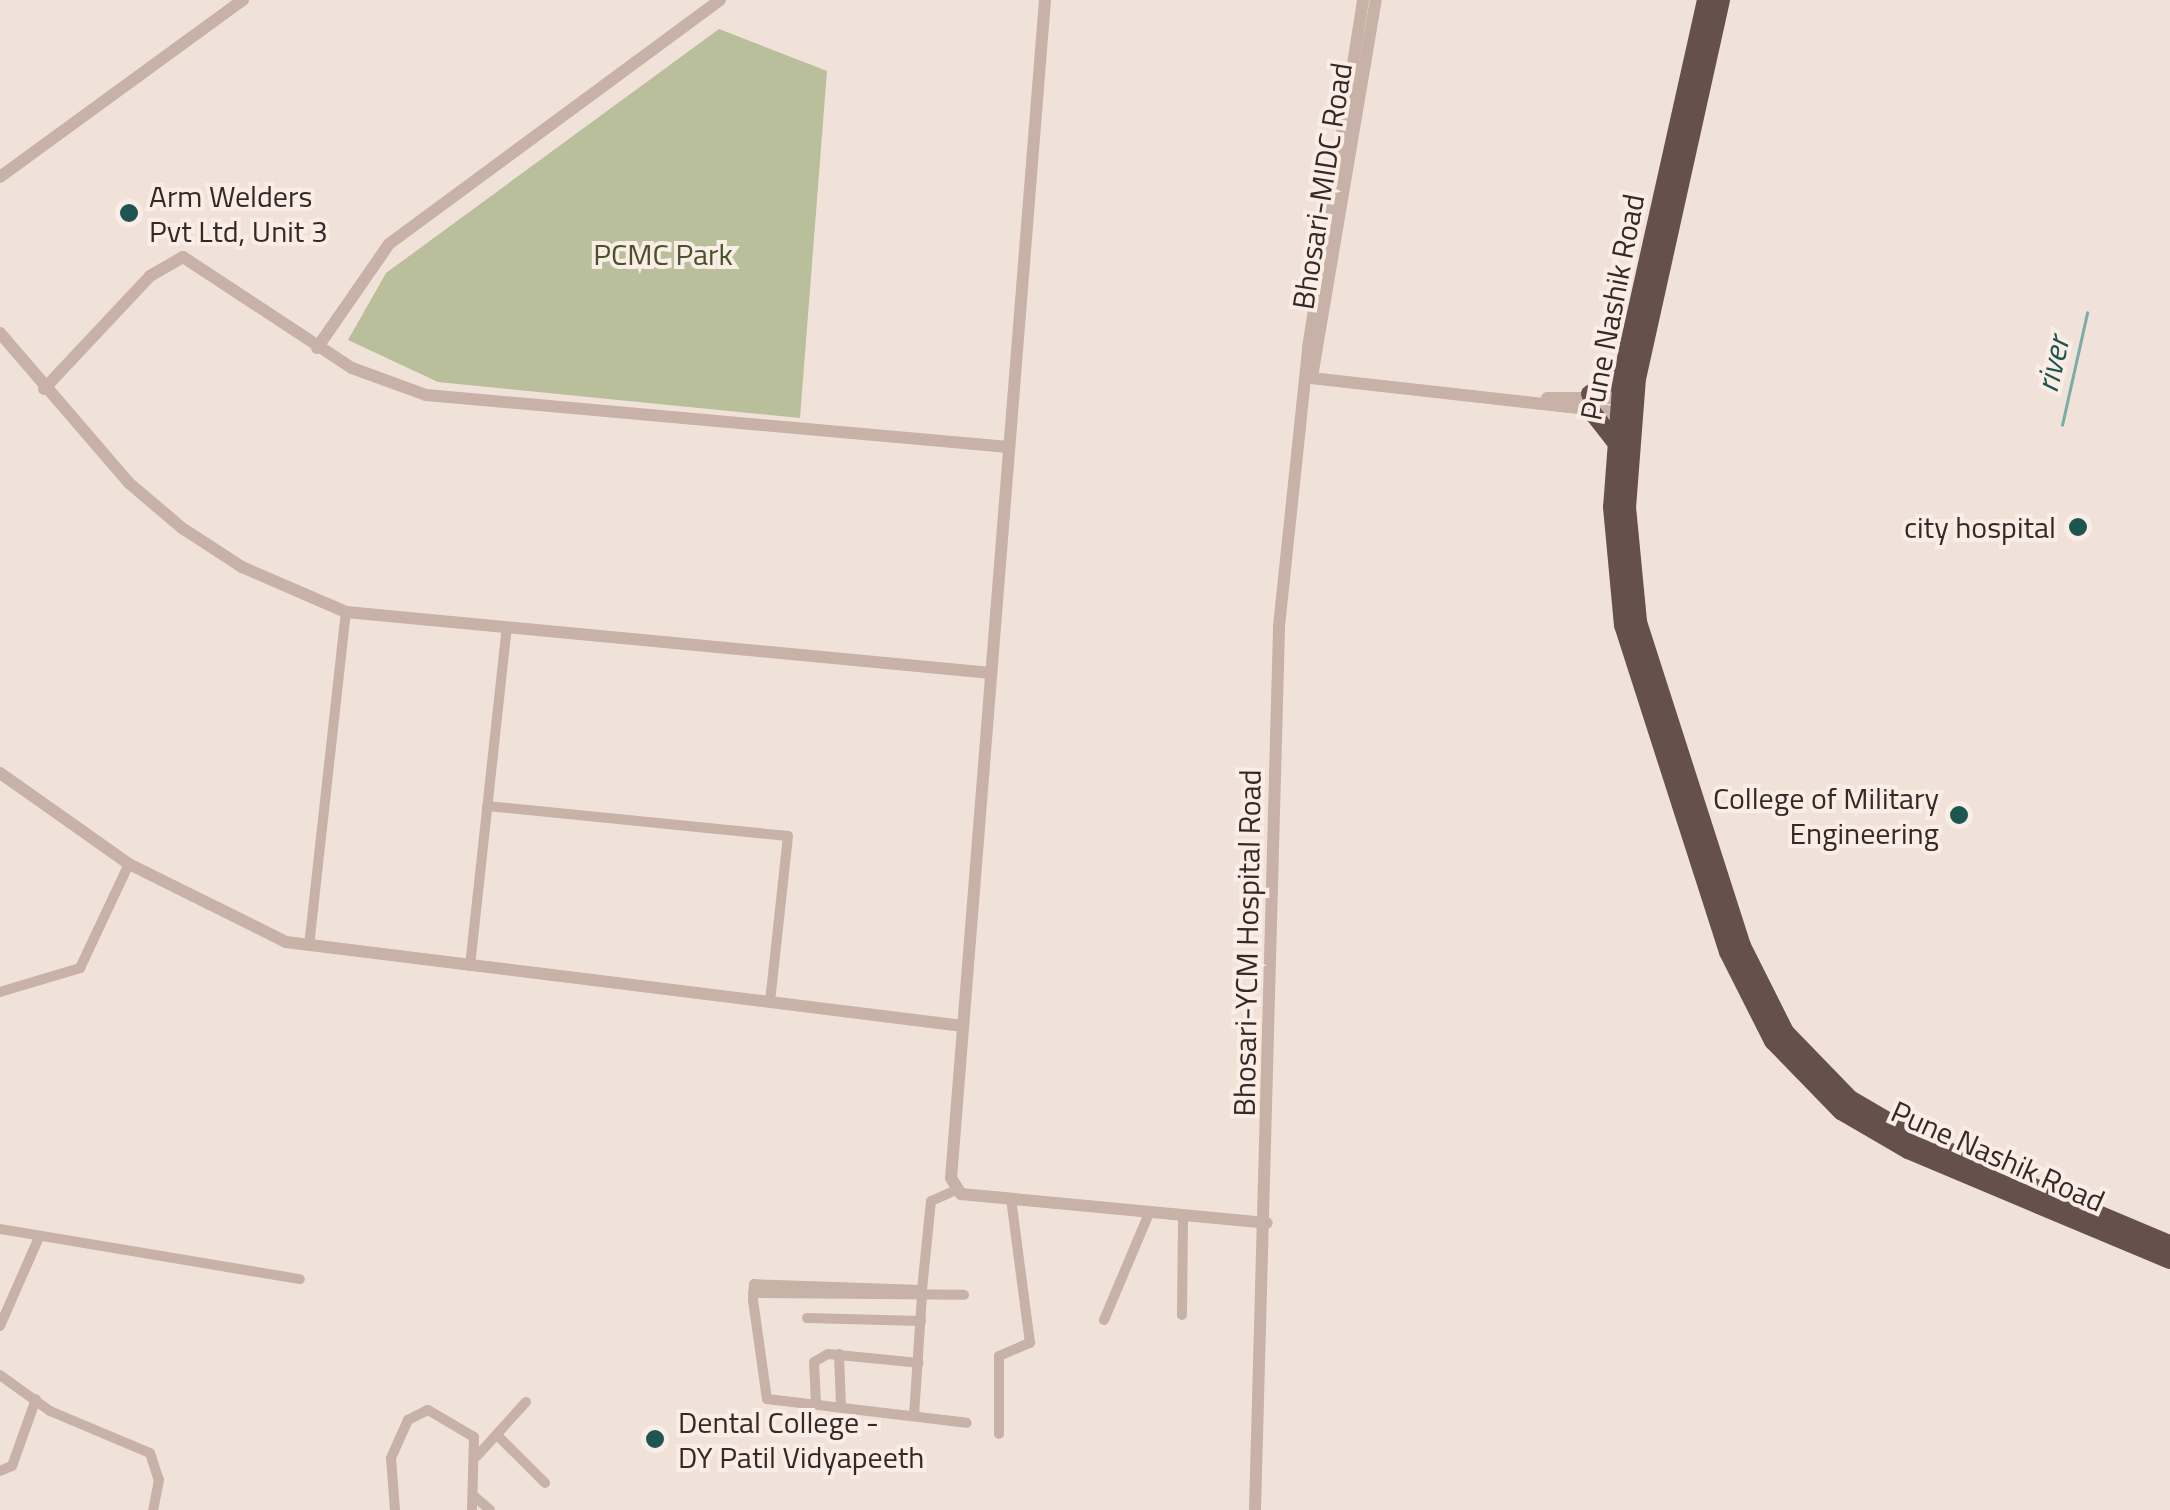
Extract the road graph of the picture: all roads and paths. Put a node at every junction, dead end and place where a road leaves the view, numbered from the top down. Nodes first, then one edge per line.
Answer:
1 (243, 0) edge
2 (720, 0) edge
3 (1045, 0) edge
4 (1363, 0) edge
5 (1376, 0) edge
6 (1706, 0) edge
7 (1721, 0) edge
8 (0, 177) edge
9 (0, 334) edge
10 (317, 348) junction
11 (1622, 375) junction
12 (1311, 378) junction
13 (44, 389) junction
14 (1590, 401) junction
15 (1625, 405) junction
16 (1614, 440) junction
17 (1010, 447) junction
18 (346, 612) junction
19 (506, 632) junction
20 (991, 673) junction
21 (0, 773) edge
22 (487, 806) junction
23 (129, 864) junction
24 (309, 946) junction
25 (470, 966) junction
26 (0, 992) edge
27 (770, 1002) junction
28 (963, 1026) junction
29 (956, 1190) junction
30 (1011, 1198) junction
31 (1150, 1212) junction
32 (1183, 1215) junction
33 (1266, 1222) junction
34 (0, 1229) edge
35 (39, 1238) junction
36 (2170, 1244) edge
37 (2170, 1260) edge
38 (300, 1279) dead end
39 (964, 1292) dead end
40 (922, 1293) junction
41 (1182, 1315) dead end
42 (807, 1318) dead end
43 (1104, 1320) dead end
44 (921, 1322) junction
45 (0, 1326) edge
46 (839, 1354) junction
47 (919, 1363) junction
48 (0, 1375) edge
49 (36, 1399) junction
50 (526, 1402) dead end
51 (816, 1404) junction
52 (841, 1407) junction
53 (914, 1416) junction
54 (968, 1423) dead end
55 (497, 1434) junction
56 (999, 1434) dead end
57 (477, 1456) junction
58 (0, 1470) edge
59 (545, 1484) dead end
60 (474, 1496) junction
61 (153, 1510) edge
62 (395, 1510) edge
63 (472, 1510) edge
64 (490, 1510) edge
65 (1256, 1510) edge

1 - 8 street
2 - 10 street
3 - 17 street
4 - 12 street, Bhosari-MIDC Road
5 - 12 street, Bhosari-MIDC Road
6 - 11 highway, Pune Nashik Road
7 - 15 highway, Pune Nashik Road
9 - 13 street
10 - 13 street
10 - 17 street
11 - 14 highway
11 - 15 highway, Pune Nashik Road
12 - 14 street
12 - 33 street, Bhosari-YCM Hospital Road
13 - 18 street
14 - 15 street
14 - 16 highway
15 - 16 highway, Pune Nashik Road
15 - 36 highway, Pune Nashik Road
16 - 37 highway, Pune Nashik Road
17 - 20 street
18 - 19 street
18 - 24 street
19 - 20 street
19 - 22 street
20 - 28 street
21 - 23 street
22 - 25 street
22 - 27 street
23 - 24 street
23 - 26 street
24 - 25 street
25 - 27 street
27 - 28 street
28 - 29 street
29 - 30 street
29 - 40 street
30 - 31 street
30 - 56 street
31 - 32 street
31 - 43 street
32 - 33 street
32 - 41 street
33 - 65 street, Bhosari-YCM Hospital Road
34 - 35 street
35 - 38 street
35 - 45 street
39 - 40 street
40 - 44 street
40 - 51 street
42 - 44 street
44 - 47 street
46 - 47 street
46 - 51 street
46 - 52 street
47 - 53 street
48 - 49 street
49 - 58 street
49 - 61 street
50 - 55 street
51 - 52 street
52 - 53 street
53 - 54 street
55 - 57 street
55 - 59 street
57 - 60 street
57 - 62 street
60 - 63 street
60 - 64 street

